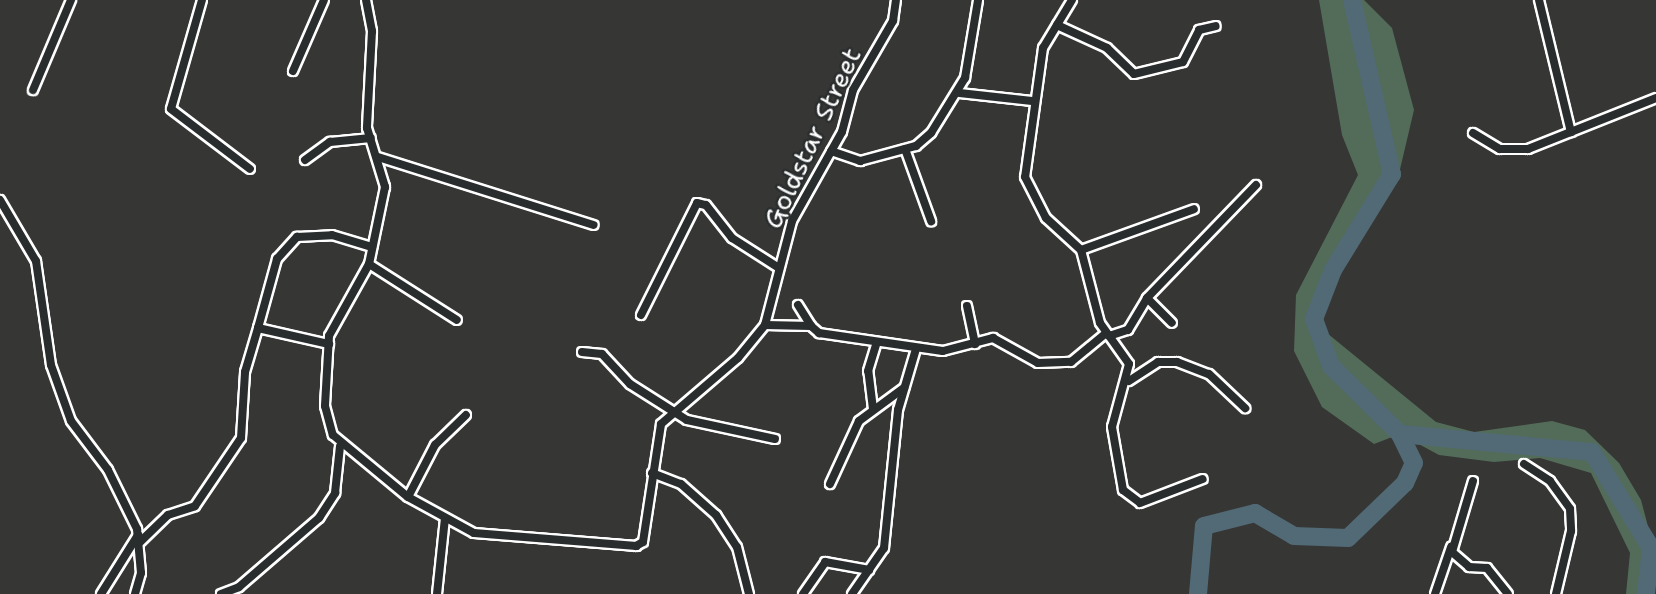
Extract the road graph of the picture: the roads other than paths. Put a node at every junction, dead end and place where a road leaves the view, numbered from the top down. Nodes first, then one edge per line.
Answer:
1 (71, 0) edge
2 (202, 0) edge
3 (324, 0) edge
4 (366, 0) edge
5 (896, 0) edge
6 (978, 0) edge
7 (1072, 0) edge
8 (1539, 0) edge
9 (1057, 25) junction
10 (1216, 26) dead end
11 (293, 71) dead end
12 (33, 90) dead end
13 (959, 93) junction
14 (1656, 97) edge
15 (1033, 100) junction
16 (1571, 132) junction
17 (1473, 133) dead end
18 (371, 138) junction
19 (905, 149) junction
20 (831, 151) junction
21 (378, 157) junction
22 (305, 160) dead end
23 (250, 169) dead end
24 (1255, 185) dead end
25 (0, 200) edge
26 (1194, 209) dead end
27 (930, 221) dead end
28 (594, 225) dead end
29 (372, 247) junction
30 (1081, 250) junction
31 (369, 264) junction
32 (780, 269) junction
33 (1147, 298) junction
34 (798, 305) dead end
35 (967, 306) dead end
36 (641, 315) dead end
37 (457, 320) dead end
38 (1172, 323) dead end
39 (765, 325) junction
40 (811, 326) junction
41 (258, 328) junction
42 (1107, 335) junction
43 (877, 342) junction
44 (329, 344) junction
45 (975, 344) junction
46 (916, 349) junction
47 (582, 352) dead end
48 (1129, 381) junction
49 (904, 388) junction
50 (1245, 408) dead end
51 (873, 409) junction
52 (672, 410) junction
53 (467, 415) dead end
54 (775, 439) dead end
55 (340, 445) junction
56 (1524, 464) dead end
57 (652, 472) junction
58 (1203, 479) dead end
59 (1473, 481) dead end
60 (830, 484) dead end
61 (408, 497) junction
62 (445, 518) junction
63 (139, 538) junction
64 (1451, 547) junction
65 (869, 570) junction
66 (101, 594) edge
67 (135, 594) edge
68 (220, 594) edge
69 (437, 594) edge
70 (749, 594) edge
71 (803, 594) edge
72 (852, 594) edge
73 (1435, 594) edge
74 (1508, 594) edge
75 (1556, 594) edge

1 - 12 street
2 - 23 street
3 - 11 street
4 - 18 street
5 - 20 street, Goldstar Street
6 - 13 street
7 - 9 street
8 - 16 street
9 - 10 street
9 - 15 street
13 - 15 street
13 - 19 street
14 - 16 street
15 - 30 street
16 - 17 street
18 - 21 street
18 - 22 street
19 - 20 street
19 - 27 street
20 - 32 street, Goldstar Street
21 - 28 street
21 - 29 street
24 - 33 street
25 - 63 street
26 - 30 street
29 - 31 street
29 - 41 street
30 - 42 street
31 - 37 street
31 - 44 street
32 - 36 street
32 - 39 street, Goldstar Street
33 - 38 street
33 - 42 street
34 - 40 street
35 - 45 street
39 - 40 street
39 - 52 street, Goldstar Street
40 - 43 street
41 - 44 street
41 - 63 street
42 - 45 street
42 - 48 street
43 - 46 street
43 - 51 street
44 - 55 street
45 - 46 street
46 - 49 street
47 - 52 street
48 - 50 street
48 - 58 street
49 - 51 street
49 - 65 street
51 - 60 street
52 - 54 street
52 - 57 street, Goldstar Street
53 - 61 street
55 - 61 street, Goldstar Street
55 - 68 street
56 - 75 street
57 - 62 street, Goldstar Street
57 - 70 street
59 - 64 street
61 - 62 street, Goldstar Street
62 - 69 street
63 - 66 street
63 - 67 street
64 - 73 street
64 - 74 street
65 - 71 street
65 - 72 street

